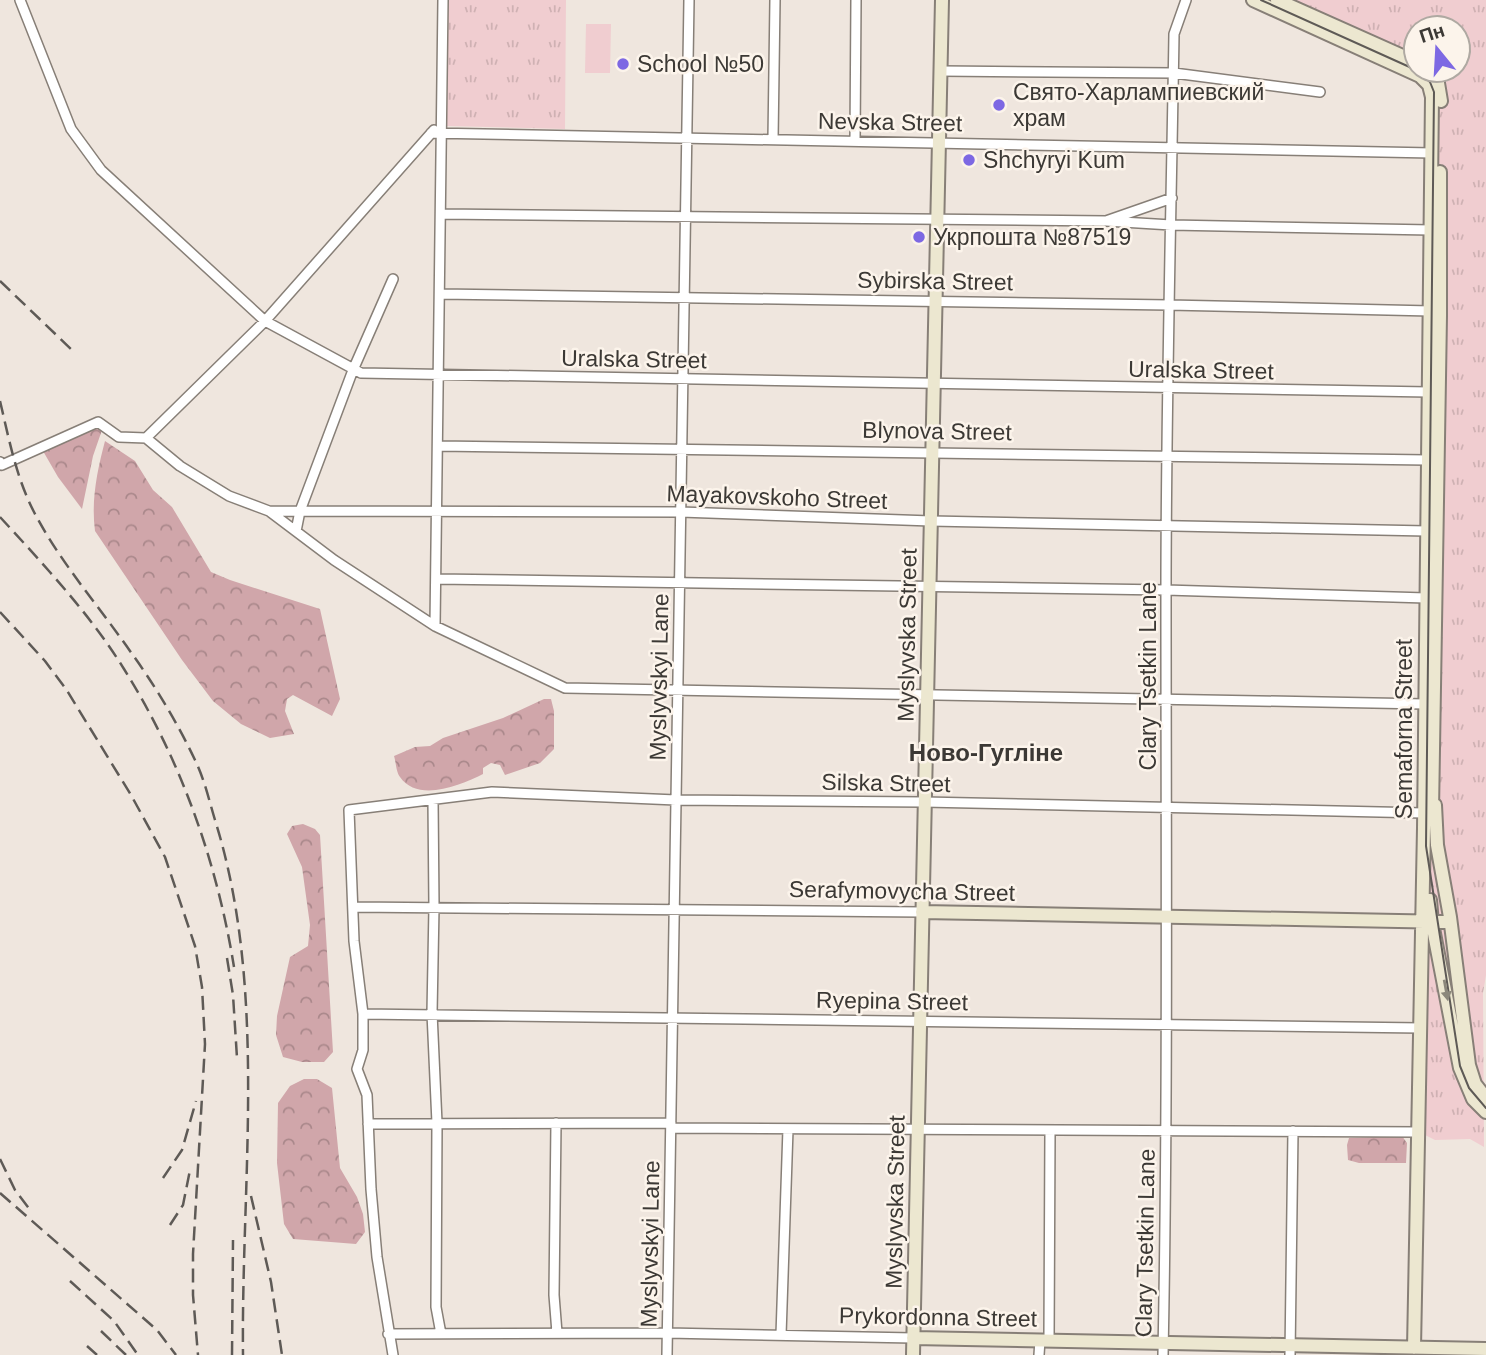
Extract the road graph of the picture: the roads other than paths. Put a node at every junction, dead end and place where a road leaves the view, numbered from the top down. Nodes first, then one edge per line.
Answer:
1 (20, 0) edge
2 (443, 0) edge
3 (689, 0) edge
4 (775, 0) edge
5 (856, 0) edge
6 (942, 0) edge
7 (1186, 0) edge
8 (1253, 0) edge
9 (1277, 0) edge
10 (1402, 56) edge
11 (941, 71) junction
12 (1174, 73) junction
13 (1438, 84) edge
14 (1320, 92) dead end
15 (1436, 110) junction
16 (437, 133) junction
17 (687, 138) junction
18 (773, 139) junction
19 (855, 141) junction
20 (939, 142) junction
21 (1172, 147) junction
22 (1432, 153) junction
23 (1172, 198) junction
24 (441, 214) junction
25 (686, 215) junction
26 (937, 219) junction
27 (1106, 221) junction
28 (1171, 225) junction
29 (1430, 230) junction
30 (393, 279) dead end
31 (440, 294) junction
32 (684, 298) junction
33 (936, 300) junction
34 (1169, 304) junction
35 (1431, 312) junction
36 (264, 321) junction
37 (353, 370) junction
38 (439, 375) junction
39 (683, 379) junction
40 (934, 384) junction
41 (1168, 389) junction
42 (1429, 392) junction
43 (146, 438) junction
44 (438, 446) junction
45 (682, 449) junction
46 (932, 452) junction
47 (1168, 455) junction
48 (1432, 460) junction
49 (0, 463) edge
50 (269, 511) junction
51 (300, 511) junction
52 (437, 512) junction
53 (681, 512) junction
54 (931, 520) junction
55 (1167, 525) junction
56 (296, 531) junction
57 (1427, 531) junction
58 (436, 579) junction
59 (680, 583) junction
60 (929, 587) junction
61 (1166, 590) junction
62 (1426, 598) junction
63 (435, 626) junction
64 (678, 691) junction
65 (927, 695) junction
66 (1167, 698) junction
67 (1425, 704) junction
68 (1434, 789) junction
69 (433, 800) junction
70 (676, 800) junction
71 (924, 802) junction
72 (1168, 807) junction
73 (1424, 813) junction
74 (353, 907) junction
75 (435, 907) junction
76 (674, 909) junction
77 (922, 912) junction
78 (1168, 917) junction
79 (1450, 922) junction
80 (1427, 923) junction
81 (432, 1013) junction
82 (363, 1014) junction
83 (673, 1017) junction
84 (920, 1021) junction
85 (1167, 1024) junction
86 (1421, 1028) junction
87 (1486, 1098) edge
88 (1486, 1112) edge
89 (437, 1123) junction
90 (556, 1123) junction
91 (368, 1124) junction
92 (671, 1126) junction
93 (788, 1129) junction
94 (918, 1130) junction
95 (1050, 1131) junction
96 (1166, 1131) junction
97 (1293, 1132) junction
98 (1419, 1132) junction
99 (667, 1333) junction
100 (388, 1334) junction
101 (441, 1334) junction
102 (557, 1334) junction
103 (781, 1335) junction
104 (913, 1338) junction
105 (1044, 1340) junction
106 (1163, 1349) edge
107 (1486, 1349) edge
108 (1290, 1350) edge
109 (1420, 1350) edge
110 (393, 1355) edge
111 (667, 1355) edge
112 (913, 1355) edge
113 (1040, 1355) edge

1 - 36 street, Uralska Street
2 - 16 street
3 - 17 street, Myslyvskyi Lane
4 - 18 street
5 - 19 street
6 - 11 street, Myslyvska Street
7 - 12 street, Clary Tsetkin Lane
8 - 15 street
9 - 10 street
11 - 12 street
11 - 20 street, Myslyvska Street
12 - 14 street
12 - 21 street, Clary Tsetkin Lane
13 - 15 street
15 - 22 street, Semaforna Street
15 - 48 street, Semaforna Street
16 - 17 street, Nevska Street
16 - 24 street
16 - 36 street
17 - 18 street, Nevska Street
17 - 25 street, Myslyvskyi Lane
18 - 19 street, Nevska Street
19 - 20 street, Nevska Street
20 - 21 street, Nevska Street
20 - 26 street, Myslyvska Street
21 - 22 street, Nevska Street
21 - 23 street, Clary Tsetkin Lane
22 - 29 street, Semaforna Street
23 - 27 street
23 - 28 street, Clary Tsetkin Lane
24 - 25 street
24 - 31 street
25 - 26 street
25 - 32 street, Myslyvskyi Lane
26 - 27 street
26 - 33 street, Myslyvska Street
27 - 28 street
28 - 29 street
28 - 34 street, Clary Tsetkin Lane
29 - 35 street, Semaforna Street
30 - 37 street
31 - 32 street, Sybirska Street
31 - 38 street
32 - 33 street, Sybirska Street
32 - 39 street, Myslyvskyi Lane
33 - 34 street, Sybirska Street
33 - 40 street, Myslyvska Street
34 - 35 street, Sybirska Street
34 - 41 street, Clary Tsetkin Lane
35 - 42 street, Semaforna Street
36 - 37 street, Uralska Street
36 - 43 street
37 - 38 street, Uralska Street
37 - 51 street
38 - 39 street, Uralska Street
38 - 44 street
39 - 40 street, Uralska Street
39 - 45 street, Myslyvskyi Lane
40 - 41 street, Uralska Street
40 - 46 street, Myslyvska Street
41 - 42 street, Uralska Street
41 - 47 street, Clary Tsetkin Lane
42 - 48 street, Semaforna Street
43 - 49 street
43 - 50 street, Mayakovskoho Street
44 - 45 street, Blynova Street
44 - 52 street
45 - 46 street, Blynova Street
45 - 53 street, Myslyvskyi Lane
46 - 47 street, Blynova Street
46 - 54 street, Myslyvska Street
47 - 48 street, Blynova Street
47 - 55 street, Clary Tsetkin Lane
48 - 57 street, Semaforna Street
48 - 68 street, Semaforna Street
50 - 51 street, Mayakovskoho Street
50 - 56 street
51 - 52 street, Mayakovskoho Street
51 - 56 street
52 - 53 street, Mayakovskoho Street
52 - 58 street
53 - 54 street, Mayakovskoho Street
53 - 59 street, Myslyvskyi Lane
54 - 55 street, Mayakovskoho Street
54 - 60 street, Myslyvska Street
55 - 57 street, Mayakovskoho Street
55 - 61 street, Clary Tsetkin Lane
56 - 63 street
57 - 62 street, Semaforna Street
58 - 59 street
58 - 63 street
59 - 60 street
59 - 64 street, Myslyvskyi Lane
60 - 61 street
60 - 65 street, Myslyvska Street
61 - 62 street
61 - 66 street, Clary Tsetkin Lane
62 - 67 street, Semaforna Street
63 - 64 street
64 - 65 street
64 - 70 street, Myslyvskyi Lane
65 - 66 street
65 - 71 street, Myslyvska Street
66 - 67 street
66 - 72 street, Clary Tsetkin Lane
67 - 73 street, Semaforna Street
68 - 79 street, Semaforna Street
68 - 80 street, Semaforna Street
69 - 70 street, Silska Street
69 - 74 street, Silska Street
69 - 75 street
70 - 71 street, Silska Street
70 - 76 street, Myslyvskyi Lane
71 - 72 street, Silska Street
71 - 77 street, Myslyvska Street
72 - 73 street, Silska Street
72 - 78 street, Clary Tsetkin Lane
73 - 80 street, Semaforna Street
74 - 75 street, Serafymovycha Street
74 - 82 street
75 - 76 street, Serafymovycha Street
75 - 81 street
76 - 77 street, Serafymovycha Street
76 - 83 street, Myslyvskyi Lane
77 - 78 street, Serafymovycha Street
77 - 84 street, Myslyvska Street
78 - 80 street, Serafymovycha Street
78 - 85 street, Clary Tsetkin Lane
79 - 80 street, Serafymovycha Street
79 - 87 street, Semaforna Street
80 - 86 street, Semaforna Street
80 -> 88 street
81 - 82 street, Ryepina Street
81 - 83 street, Ryepina Street
81 - 89 street
82 - 91 street
83 - 84 street, Ryepina Street
83 - 92 street, Myslyvskyi Lane
84 - 85 street, Ryepina Street
84 - 94 street, Myslyvska Street
85 - 86 street, Ryepina Street
85 - 96 street, Clary Tsetkin Lane
86 - 98 street, Semaforna Street
89 - 90 street
89 - 91 street
89 - 101 street
90 - 92 street
90 - 102 street
91 - 100 street
92 - 93 street
92 - 99 street, Myslyvskyi Lane
93 - 94 street
93 - 103 street
94 - 95 street
94 - 104 street, Myslyvska Street
95 - 96 street
95 - 105 street
96 - 97 street
96 - 106 street, Clary Tsetkin Lane
97 - 98 street
97 - 108 street
98 - 109 street, Semaforna Street
99 - 102 street, Prykordonna Street
99 - 103 street, Prykordonna Street
99 - 111 street, Myslyvskyi Lane
100 - 101 street, Prykordonna Street
100 - 110 street
101 - 102 street, Prykordonna Street
103 - 104 street, Prykordonna Street
104 - 105 street, Prykordonna Street
104 - 112 street, Myslyvska Street
105 - 106 street, Prykordonna Street
105 - 113 street
106 - 108 street, Prykordonna Street
107 - 109 street, Prykordonna Street
108 - 109 street, Prykordonna Street

